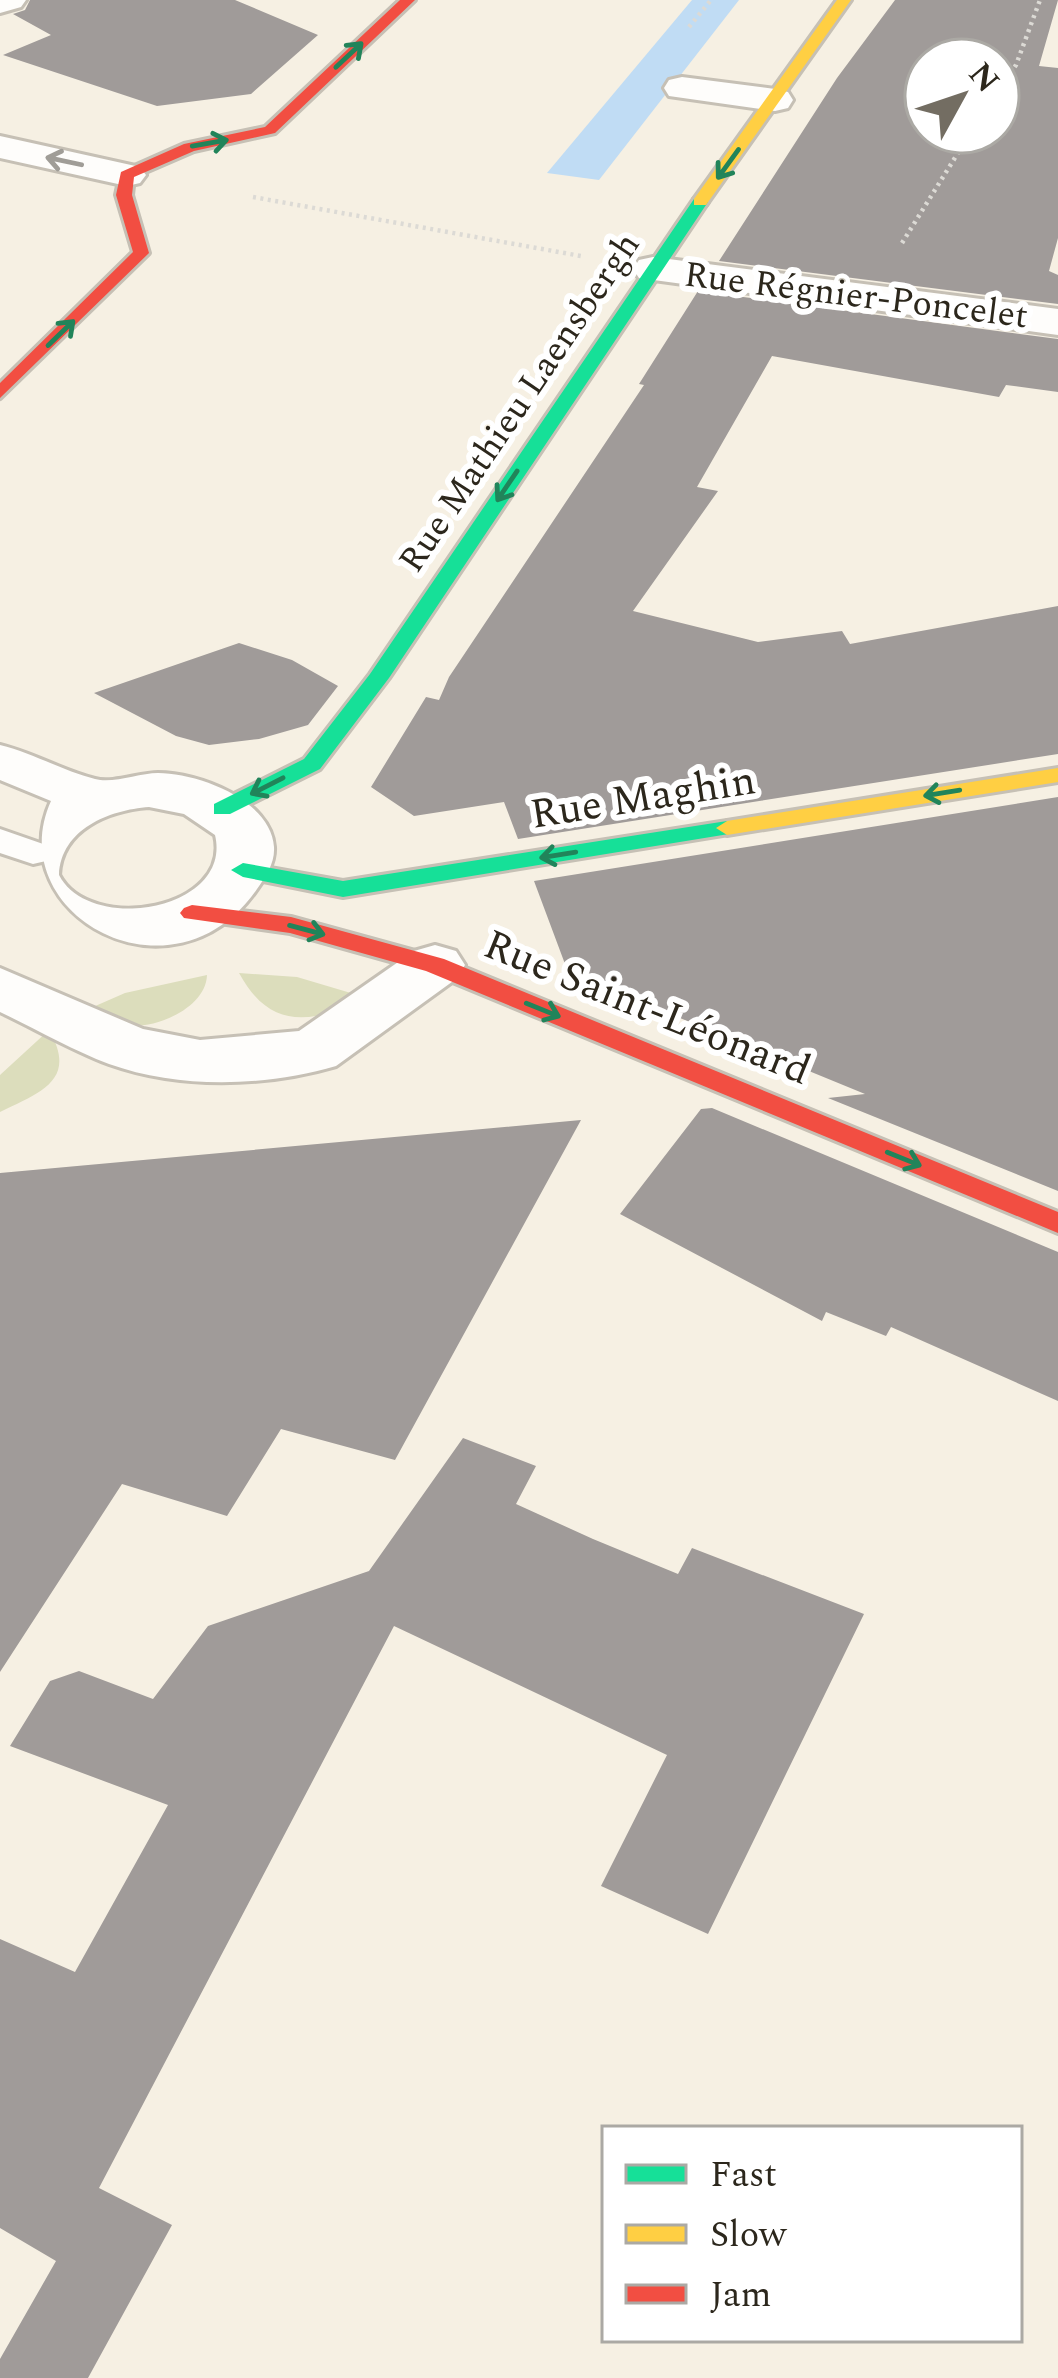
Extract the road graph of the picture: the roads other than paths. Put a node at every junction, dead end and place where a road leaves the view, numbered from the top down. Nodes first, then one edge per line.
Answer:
1 (10, 0) edge
2 (408, 0) edge
3 (844, 0) edge
4 (0, 3) edge
5 (682, 88) dead end
6 (775, 100) junction
7 (0, 147) edge
8 (128, 175) junction
9 (653, 269) junction
10 (1058, 322) edge
11 (0, 393) edge
12 (0, 760) edge
13 (1058, 775) edge
14 (96, 799) junction
15 (222, 809) junction
16 (16, 847) edge
17 (243, 870) junction
18 (192, 914) junction
19 (68, 915) junction
20 (435, 965) junction
21 (0, 966) edge
22 (0, 988) edge
23 (1058, 1223) edge

1 - 4 street
8 -> 2 street
3 - 6 street, Rue Mathieu Laensbergh
5 - 6 street
6 -> 9 street, Rue Mathieu Laensbergh
8 -> 7 street
11 -> 8 street
9 - 10 street, Rue Régnier-Poncelet
9 -> 15 street, Rue Mathieu Laensbergh
12 - 14 street
13 -> 17 street, Rue Maghin
14 - 15 street
14 - 16 street
15 - 17 street
16 - 19 street
17 - 18 street
18 - 19 street
18 -> 20 street, Rue Saint-Léonard
19 - 21 street
20 - 22 street
20 -> 23 street, Rue Saint-Léonard

